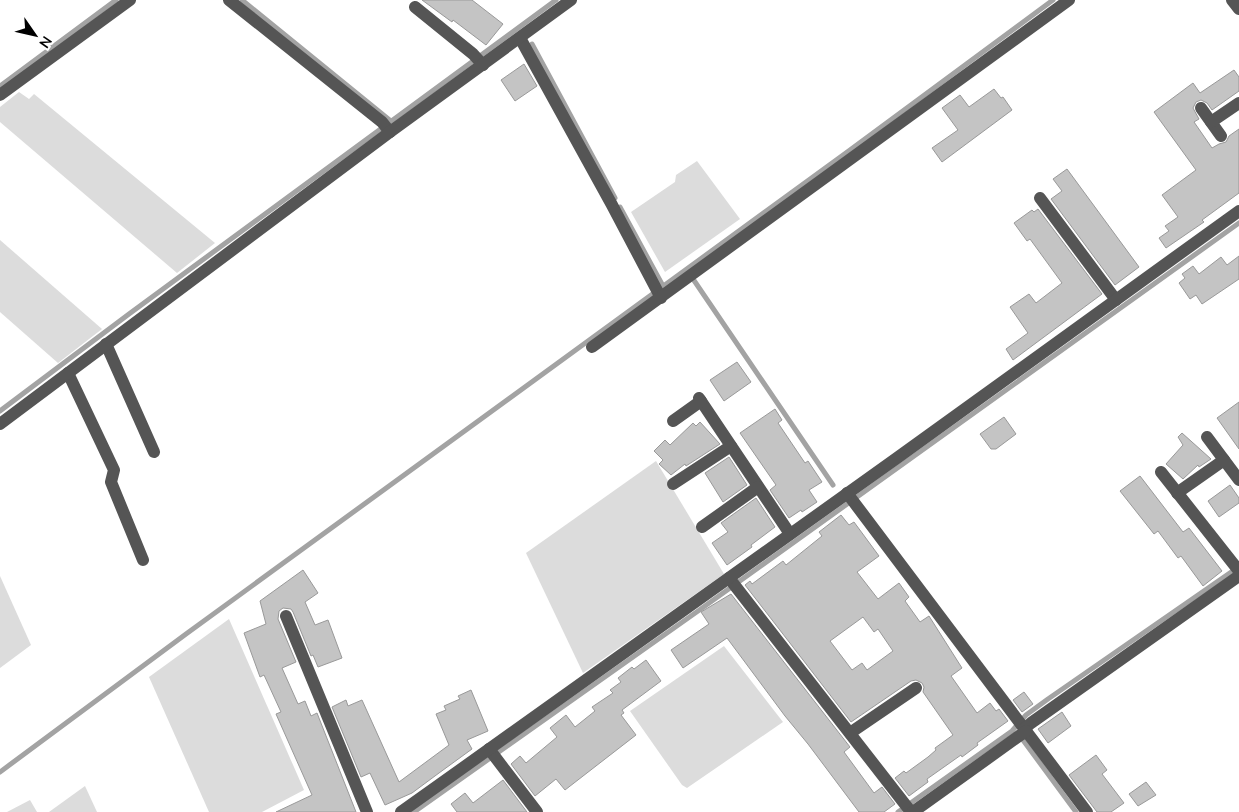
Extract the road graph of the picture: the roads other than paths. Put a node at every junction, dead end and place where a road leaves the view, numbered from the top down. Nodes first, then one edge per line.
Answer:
1 (130, 0) edge
2 (229, 0) edge
3 (571, 0) edge
4 (1069, 0) edge
5 (1232, 0) edge
6 (414, 7) dead end
7 (1239, 9) edge
8 (520, 38) junction
9 (478, 60) junction
10 (0, 95) edge
11 (1239, 103) edge
12 (1201, 108) dead end
13 (1211, 122) junction
14 (387, 128) junction
15 (1221, 136) dead end
16 (1040, 198) dead end
17 (1239, 211) edge
18 (658, 292) junction
19 (1116, 300) junction
20 (106, 344) junction
21 (592, 347) dead end
22 (68, 373) junction
23 (673, 421) dead end
24 (0, 424) edge
25 (1207, 437) dead end
26 (731, 446) junction
27 (154, 452) dead end
28 (1224, 460) junction
29 (1161, 472) dead end
30 (1239, 480) edge
31 (673, 484) dead end
32 (758, 487) junction
33 (1177, 493) junction
34 (851, 498) junction
35 (702, 527) dead end
36 (790, 534) junction
37 (143, 560) dead end
38 (1237, 570) edge
39 (732, 582) junction
40 (286, 616) dead end
41 (916, 688) dead end
42 (1021, 729) junction
43 (850, 733) junction
44 (493, 754) junction
45 (910, 809) edge
46 (367, 812) edge
47 (401, 812) edge
48 (537, 812) edge
49 (1087, 812) edge

1 - 10 street
2 - 14 street
3 - 8 street
4 - 18 street
5 - 7 street
6 - 9 street
8 - 9 street
8 - 18 street
9 - 14 street
11 - 13 street
12 - 13 street
13 - 15 street
14 - 20 street
16 - 19 street
17 - 19 street
18 - 21 street
19 - 34 street
20 - 22 street
20 - 27 street
22 - 24 street
22 - 37 street
23 - 26 street
25 - 28 street
26 - 31 street
26 - 32 street
28 - 30 street
28 - 33 street
29 - 33 street
32 - 35 street
32 - 36 street
33 - 38 street
34 - 36 street
34 - 42 street
36 - 39 street
38 - 42 street
39 - 43 street
39 - 44 street
40 - 46 street
41 - 43 street
42 - 45 street
42 - 49 street
43 - 45 street
44 - 47 street
44 - 48 street

